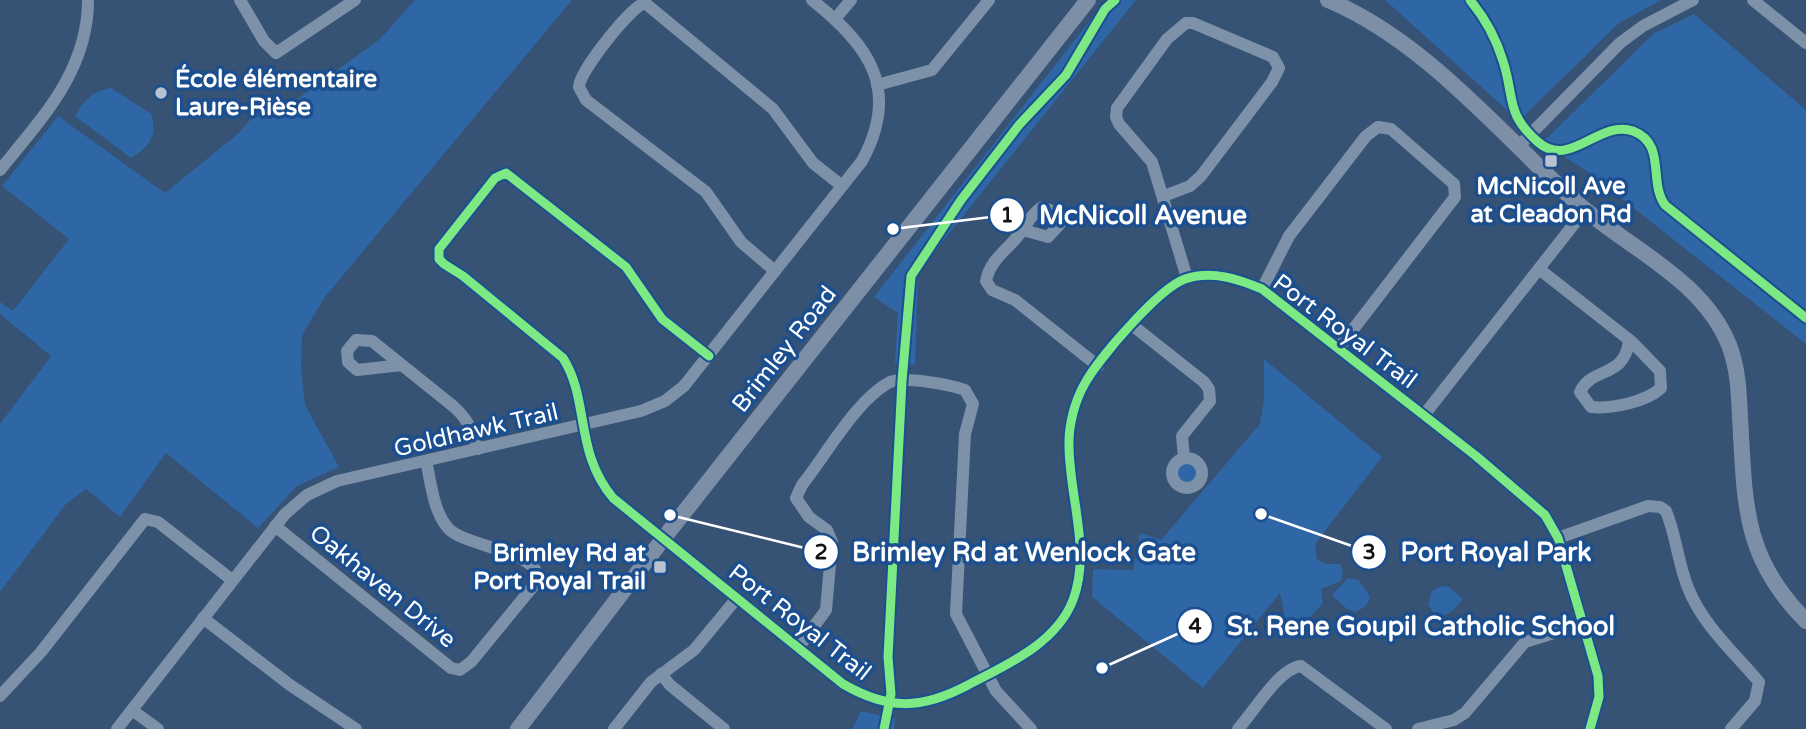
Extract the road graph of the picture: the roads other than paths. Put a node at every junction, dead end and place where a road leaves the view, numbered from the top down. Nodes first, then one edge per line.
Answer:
1 (89, 0) edge
2 (240, 0) edge
3 (355, 0) edge
4 (812, 0) edge
5 (851, 0) edge
6 (989, 0) edge
7 (1088, 0) edge
8 (1328, 0) edge
9 (1693, 0) edge
10 (1753, 0) edge
11 (835, 19) junction
12 (1806, 43) edge
13 (877, 85) junction
14 (1519, 146) junction
15 (0, 170) edge
16 (842, 186) junction
17 (1164, 196) junction
18 (1586, 210) junction
19 (1023, 230) dead end
20 (1539, 269) junction
21 (775, 271) junction
22 (1187, 278) junction
23 (1262, 289) junction
24 (1132, 325) junction
25 (1629, 341) junction
26 (1338, 349) junction
27 (709, 356) junction
28 (402, 365) dead end
29 (1098, 366) junction
30 (1424, 415) junction
31 (582, 425) junction
32 (478, 449) junction
33 (1184, 458) dead end
34 (426, 461) junction
35 (275, 526) junction
36 (1558, 538) junction
37 (663, 539) junction
38 (232, 580) junction
39 (737, 598) junction
40 (203, 618) junction
41 (1806, 621) edge
42 (1583, 624) junction
43 (797, 648) junction
44 (662, 674) junction
45 (988, 675) junction
46 (0, 696) edge
47 (132, 710) junction
48 (117, 729) edge
49 (158, 729) edge
50 (356, 729) edge
51 (518, 729) edge
52 (614, 729) edge
53 (724, 729) edge
54 (1031, 729) edge
55 (1238, 729) edge
56 (1386, 729) edge
57 (1418, 729) edge
58 (1590, 729) edge
59 (1731, 729) edge

1 - 15 street
2 - 3 street
4 - 11 street, Goldhawk Trail
5 - 11 street
6 - 13 street
7 - 37 main road, Brimley Road
8 - 14 main road
9 - 14 street
10 - 12 street
11 - 13 street, Goldhawk Trail
13 - 16 street, Goldhawk Trail
14 - 18 main road
16 - 21 street, Goldhawk Trail
16 - 21 street
17 - 17 street
17 - 22 street
18 - 20 street
18 - 41 main road
19 - 29 street
20 - 25 street
20 - 30 street
21 - 27 street, Goldhawk Trail
22 - 23 street, Port Royal Trail
22 - 24 street, Port Royal Trail
23 - 26 street, Port Royal Trail
23 - 26 street
24 - 29 street, Port Royal Trail
24 - 33 street
25 - 25 street
26 - 30 street, Port Royal Trail
27 - 31 street, Goldhawk Trail
27 - 31 street, Port Royal Trail
28 - 32 street
29 - 45 street, Port Royal Trail
30 - 36 street, Port Royal Trail
31 - 32 street, Goldhawk Trail
31 - 37 street, Port Royal Trail
32 - 34 street, Goldhawk Trail
34 - 35 street, Goldhawk Trail
34 - 35 street, Oakhaven Drive
35 - 38 street, Goldhawk Trail
36 - 42 street, Port Royal Trail
36 - 59 street
37 - 39 street, Port Royal Trail
37 - 51 main road, Brimley Road
38 - 40 street, Goldhawk Trail
38 - 46 street
39 - 43 street, Port Royal Trail
39 - 44 street
40 - 47 street, Goldhawk Trail
40 - 50 street
42 - 57 street
42 - 58 street, Port Royal Trail
43 - 45 street, Port Royal Trail
43 - 45 street
44 - 52 street
44 - 53 street
45 - 54 street
47 - 48 street, Goldhawk Trail
47 - 49 street
55 - 56 street

